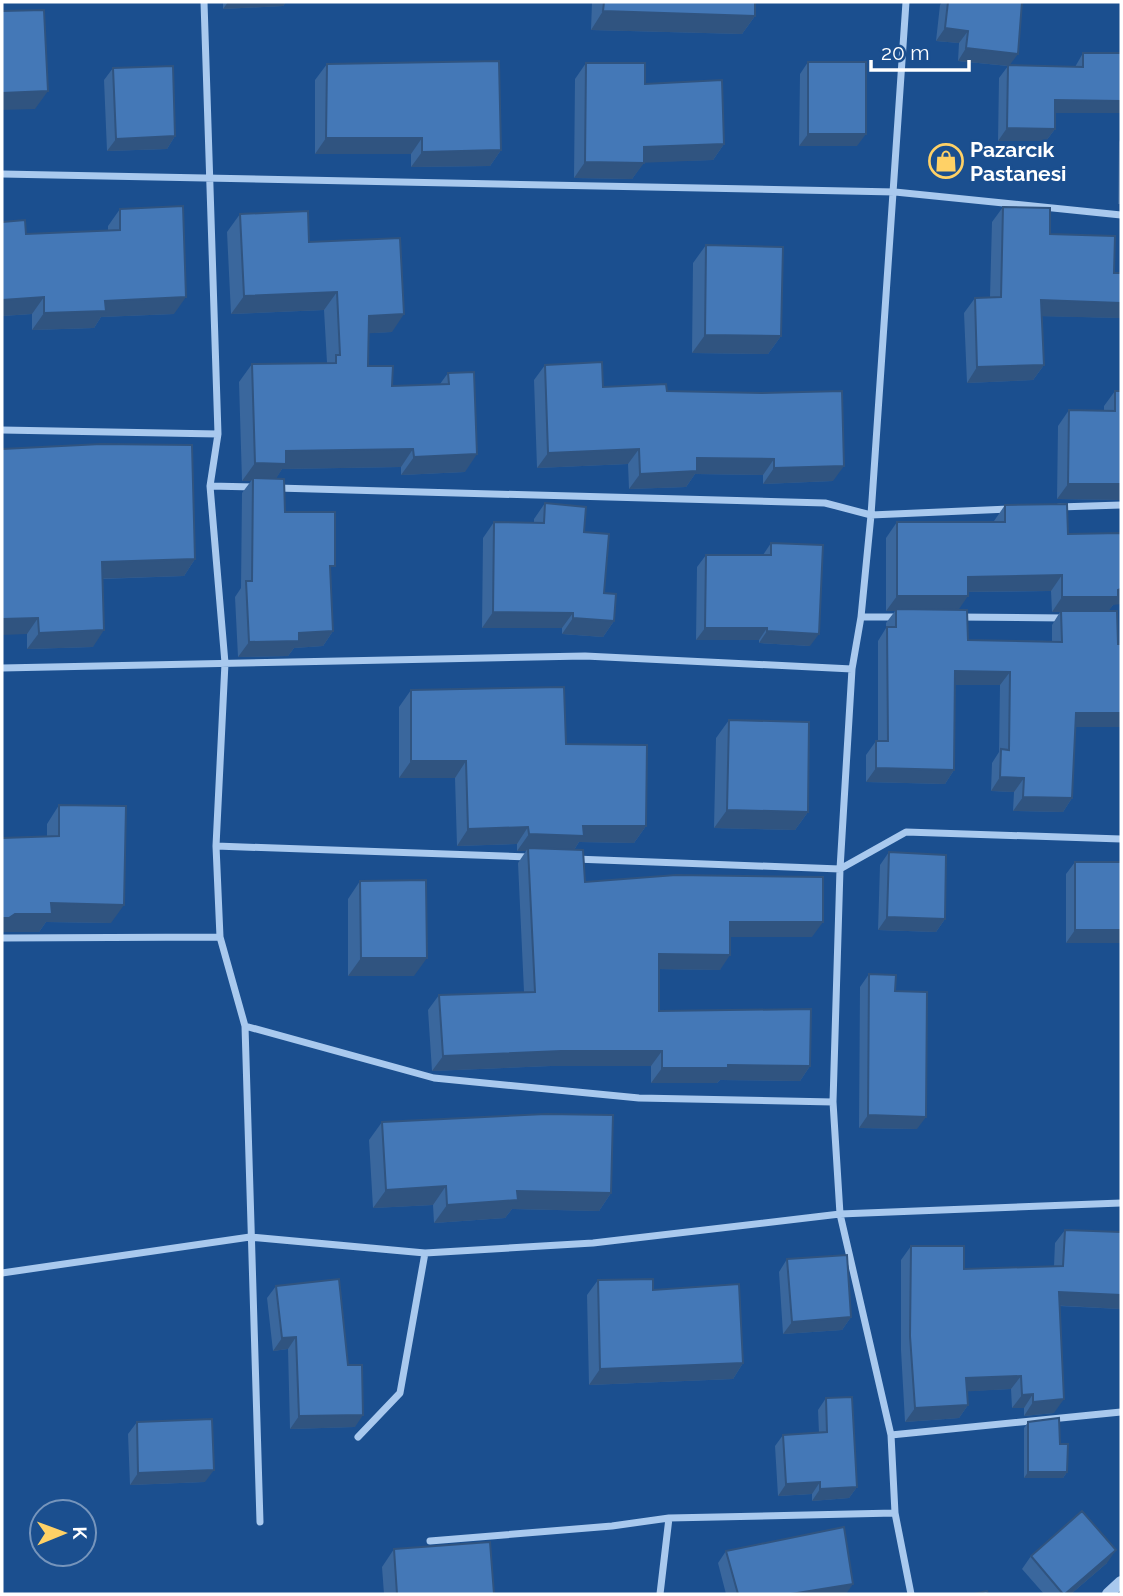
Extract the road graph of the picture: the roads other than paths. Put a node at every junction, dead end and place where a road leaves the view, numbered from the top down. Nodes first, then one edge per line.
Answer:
1 (204, 2) edge
2 (906, 2) edge
3 (2, 174) edge
4 (210, 176) junction
5 (895, 192) junction
6 (1121, 215) edge
7 (2, 430) edge
8 (218, 434) junction
9 (210, 486) junction
10 (1121, 505) edge
11 (1052, 508) edge
12 (1024, 509) edge
13 (871, 515) junction
14 (861, 617) junction
15 (916, 617) edge
16 (943, 617) edge
17 (1080, 618) edge
18 (225, 663) junction
19 (2, 668) edge
20 (852, 669) junction
21 (1121, 839) edge
22 (216, 846) junction
23 (535, 858) edge
24 (562, 859) edge
25 (840, 869) junction
26 (220, 937) junction
27 (2, 938) edge
28 (246, 1026) junction
29 (833, 1102) junction
30 (1121, 1203) edge
31 (840, 1214) junction
32 (250, 1237) junction
33 (425, 1253) junction
34 (2, 1273) edge
35 (1121, 1412) edge
36 (891, 1435) junction
37 (358, 1437) dead end
38 (895, 1513) junction
39 (669, 1518) junction
40 (260, 1522) dead end
41 (430, 1541) dead end
42 (1121, 1582) edge
43 (660, 1594) edge
44 (911, 1594) edge
45 (1108, 1594) edge

1 - 4 street
2 - 5 street
3 - 4 street
4 - 5 street
4 - 8 street
5 - 6 street
5 - 13 street
7 - 8 street
8 - 9 street
9 - 13 street
9 - 18 street
10 - 11 street
12 - 13 street
13 - 14 street
14 - 15 street
14 - 20 street
16 - 17 street
18 - 19 street
18 - 20 street
18 - 22 street
20 - 25 street
21 - 25 street
22 - 23 street
22 - 26 street
24 - 25 street
25 - 29 street
26 - 27 street
26 - 28 street
28 - 29 street
28 - 32 street
29 - 31 street
30 - 31 street
31 - 33 street
31 - 36 street
32 - 33 street
32 - 34 street
32 - 40 street
33 - 37 street
35 - 36 street
36 - 38 street
38 - 39 street
38 - 44 street
39 - 41 street
39 - 43 street
42 - 45 street

